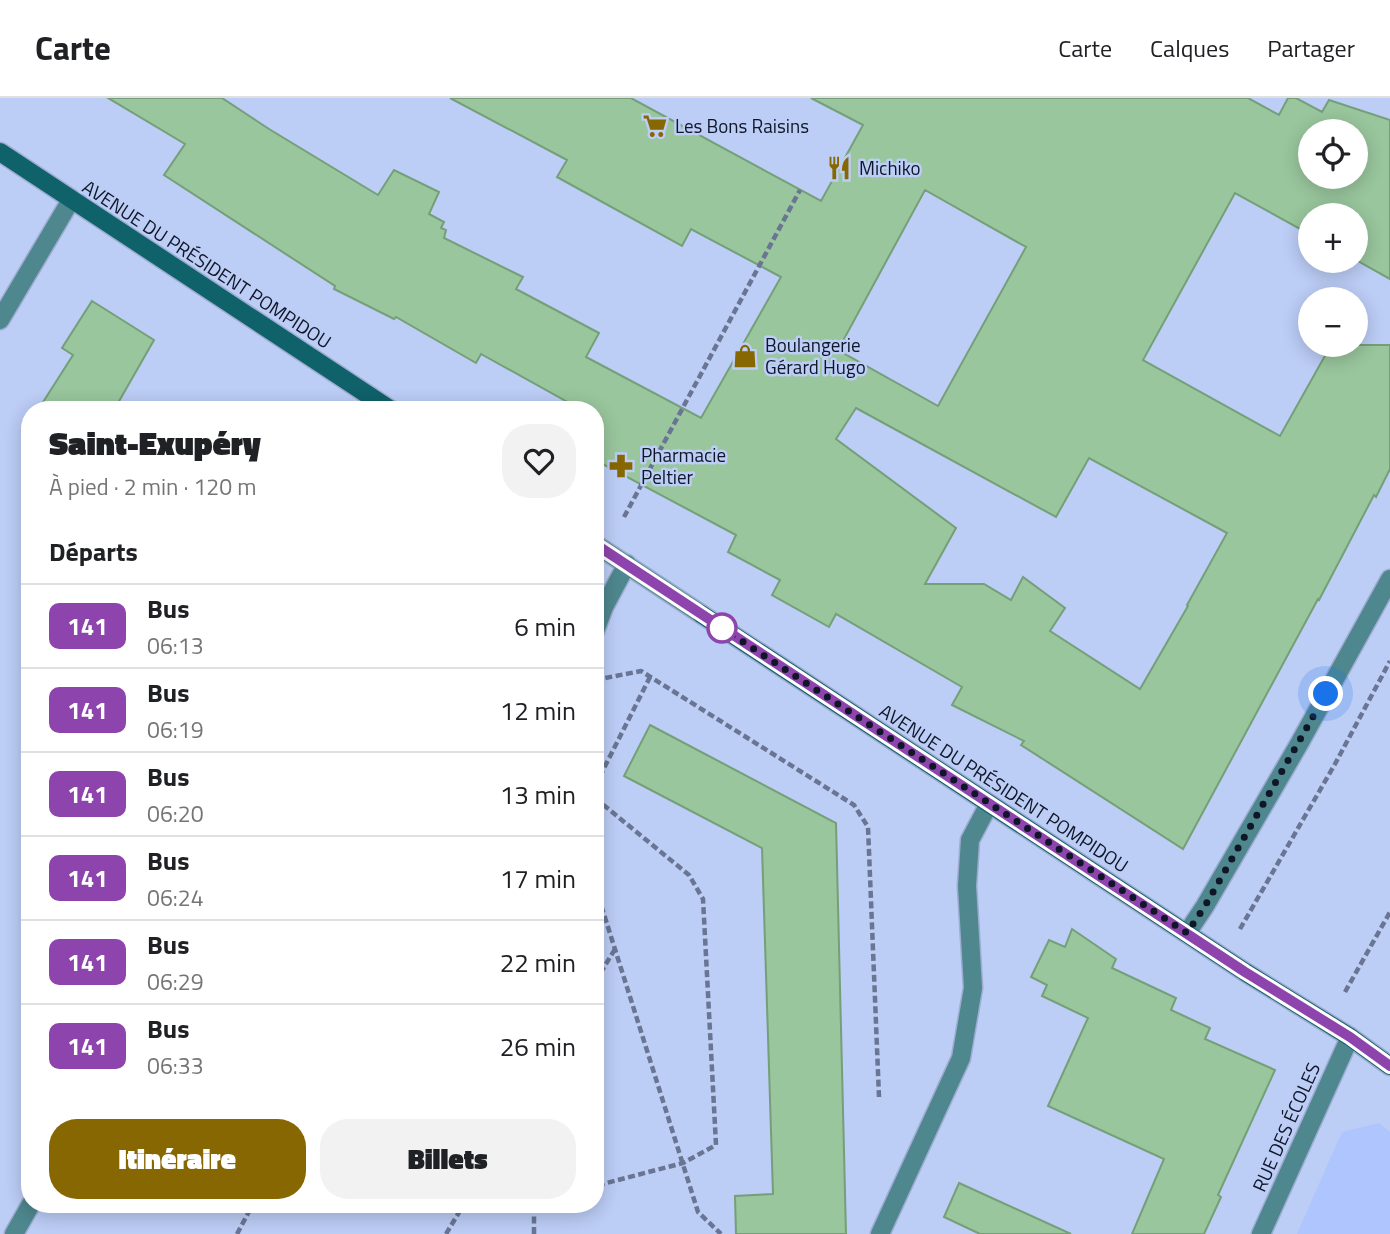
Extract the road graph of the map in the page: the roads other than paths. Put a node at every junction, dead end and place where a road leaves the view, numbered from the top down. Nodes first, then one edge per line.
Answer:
1 (0, 152) edge
2 (71, 200) junction
3 (0, 320) edge
4 (377, 401) edge
5 (604, 550) edge
6 (627, 564) junction
7 (1390, 579) edge
8 (604, 607) edge
9 (989, 804) junction
10 (1187, 933) junction
11 (1350, 1037) junction
12 (1390, 1066) edge
13 (26, 1213) edge
14 (15, 1234) edge
15 (880, 1234) edge
16 (1261, 1234) edge

1 - 2 street, AVENUE DU PRÉSIDENT POMPIDOU
2 - 3 street
2 - 4 street, AVENUE DU PRÉSIDENT POMPIDOU
5 - 6 street, AVENUE DU PRÉSIDENT POMPIDOU
6 - 8 street
6 - 9 street, AVENUE DU PRÉSIDENT POMPIDOU
7 - 10 street
9 - 10 street, AVENUE DU PRÉSIDENT POMPIDOU
9 - 15 street
10 - 11 street, AVENUE DU PRÉSIDENT POMPIDOU
11 - 12 street, AVENUE DU PRÉSIDENT POMPIDOU
11 - 16 street, RUE DES ÉCOLES
13 - 14 street

